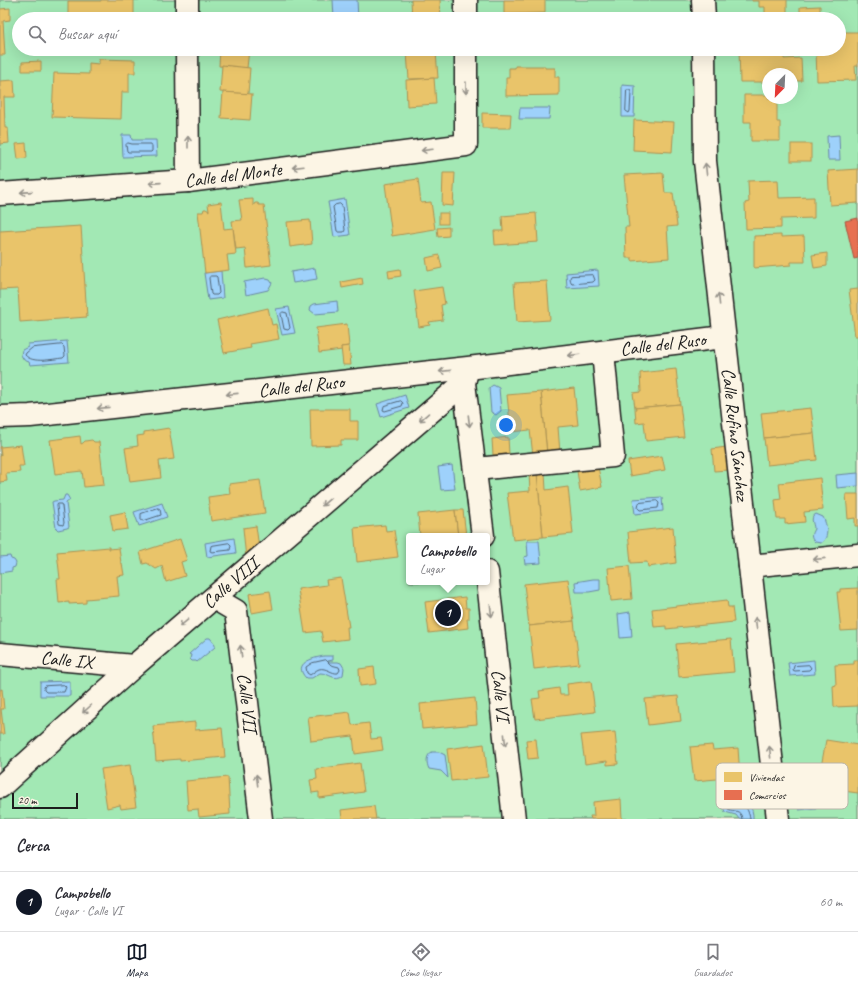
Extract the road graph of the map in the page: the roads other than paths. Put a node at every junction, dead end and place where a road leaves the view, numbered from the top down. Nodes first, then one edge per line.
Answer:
1 (187, 0) edge
2 (466, 0) edge
3 (703, 0) edge
4 (187, 12) edge
5 (466, 12) edge
6 (704, 12) edge
7 (187, 56) edge
8 (466, 56) edge
9 (704, 56) edge
10 (188, 181) junction
11 (0, 194) edge
12 (724, 338) junction
13 (603, 352) junction
14 (466, 376) junction
15 (0, 417) edge
16 (476, 469) junction
17 (483, 533) edge
18 (858, 555) edge
19 (750, 566) junction
20 (488, 585) edge
21 (214, 598) junction
22 (0, 654) edge
23 (134, 666) junction
24 (772, 763) edge
25 (0, 787) edge
26 (777, 809) edge
27 (261, 819) edge
28 (514, 819) edge
29 (778, 819) edge

1 - 4 street
2 - 5 street
3 - 6 street
10 -> 7 street
8 -> 10 street, Calle del Monte
12 -> 9 street, Calle Rufino Sánchez
10 -> 11 street, Calle del Monte
12 - 13 street, Calle del Ruso
12 - 19 street, Calle Rufino Sánchez
13 -> 14 street, Calle del Ruso
13 - 16 street, Calle del Ruso
14 -> 15 street, Calle del Ruso
14 -> 16 street
14 -> 21 street, Calle VIII
16 - 17 street
18 -> 19 street
24 -> 19 street, Calle Rufino Sánchez
20 -> 28 street, Calle VI
21 -> 23 street, Calle VIII
27 -> 21 street, Calle VII
22 - 23 street, Calle IX
23 -> 25 street, Calle VIII
29 -> 26 street, Calle Rufino Sánchez

